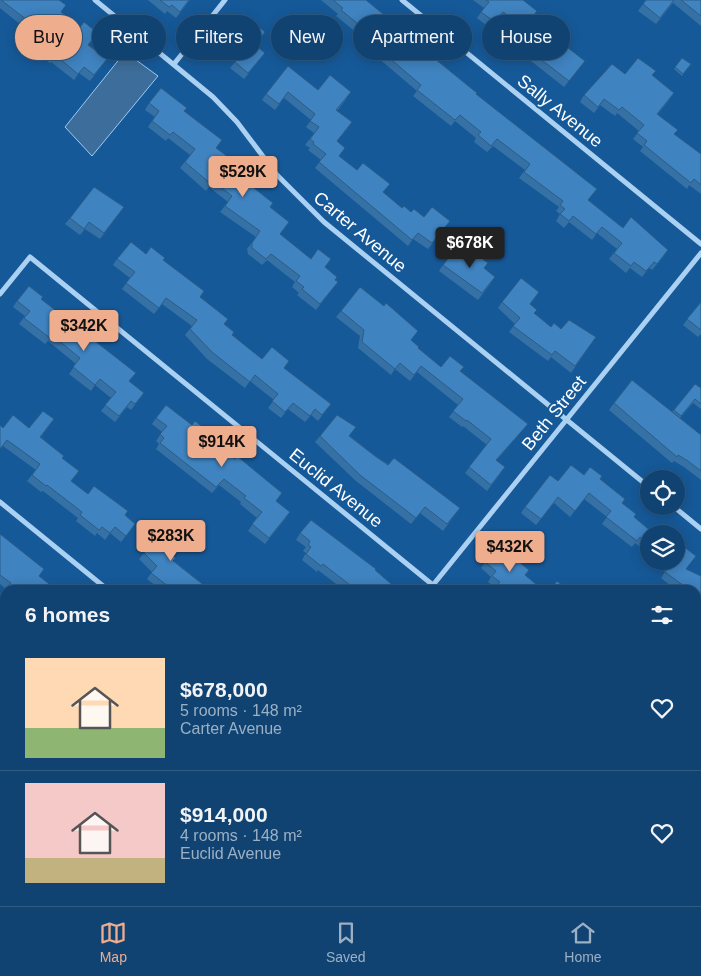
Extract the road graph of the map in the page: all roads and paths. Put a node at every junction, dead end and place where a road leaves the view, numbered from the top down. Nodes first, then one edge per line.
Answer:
1 (95, 0) edge
2 (225, 0) edge
3 (402, 0) edge
4 (174, 64) junction
5 (701, 244) edge
6 (701, 253) edge
7 (0, 294) edge
8 (566, 420) junction
9 (640, 480) edge
10 (0, 502) edge
11 (684, 515) edge
12 (701, 529) edge
13 (102, 585) edge
14 (433, 585) joint

1 - 4 street, Carter Avenue
2 - 4 street
3 - 5 street, Sally Avenue
4 - 8 street, Carter Avenue
6 - 8 street, Beth Street
7 - 14 street, Euclid Avenue
8 - 9 street, Carter Avenue
8 - 14 street, Beth Street
10 - 13 street
11 - 12 street

